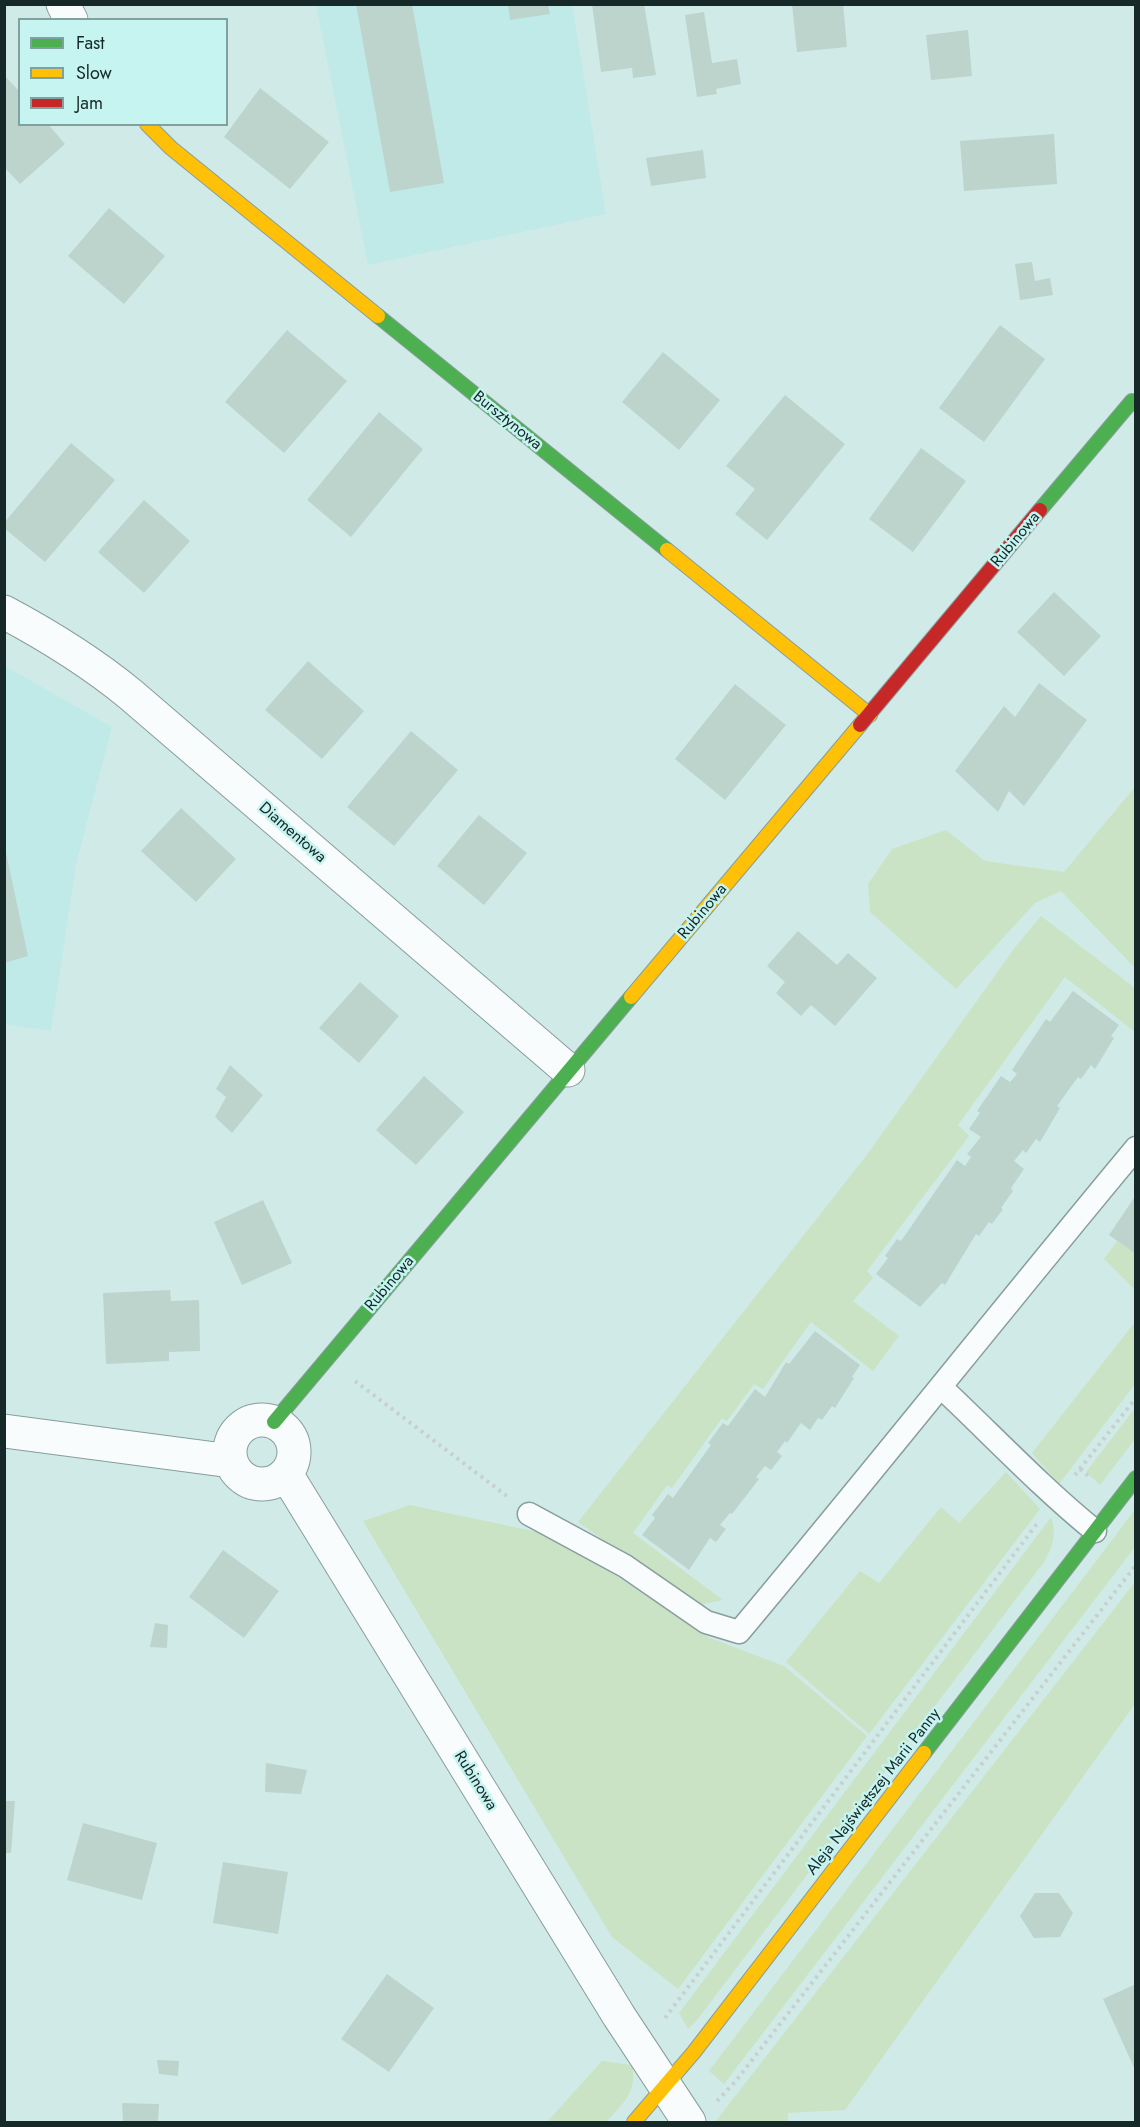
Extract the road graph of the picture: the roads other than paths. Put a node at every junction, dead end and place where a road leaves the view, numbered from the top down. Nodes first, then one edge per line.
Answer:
1 (63, 4) edge
2 (70, 18) edge
3 (149, 126) edge
4 (1132, 401) dead end
5 (4, 612) edge
6 (870, 715) junction
7 (568, 1070) junction
8 (1136, 1148) edge
9 (942, 1388) junction
10 (274, 1422) junction
11 (4, 1431) edge
12 (231, 1461) junction
13 (286, 1474) junction
14 (1136, 1478) edge
15 (529, 1514) road end
16 (1095, 1532) junction
17 (665, 2088) junction
18 (699, 2115) edge
19 (634, 2122) edge

1 - 2 street
3 - 6 street, Bursztynowa
4 - 6 street, Rubinowa
5 - 7 street, Diamentowa
6 - 7 street, Rubinowa
7 - 10 street, Rubinowa
8 - 9 lane
9 - 15 lane
9 - 16 lane
10 - 12 street
10 - 13 street
11 - 12 street
12 - 13 street
13 - 17 street, Rubinowa
14 - 16 street, Aleja Najświętszej Marii Panny
16 - 17 street, Aleja Najświętszej Marii Panny
17 - 18 street, Rubinowa
17 - 19 street, Aleja Najświętszej Marii Panny

